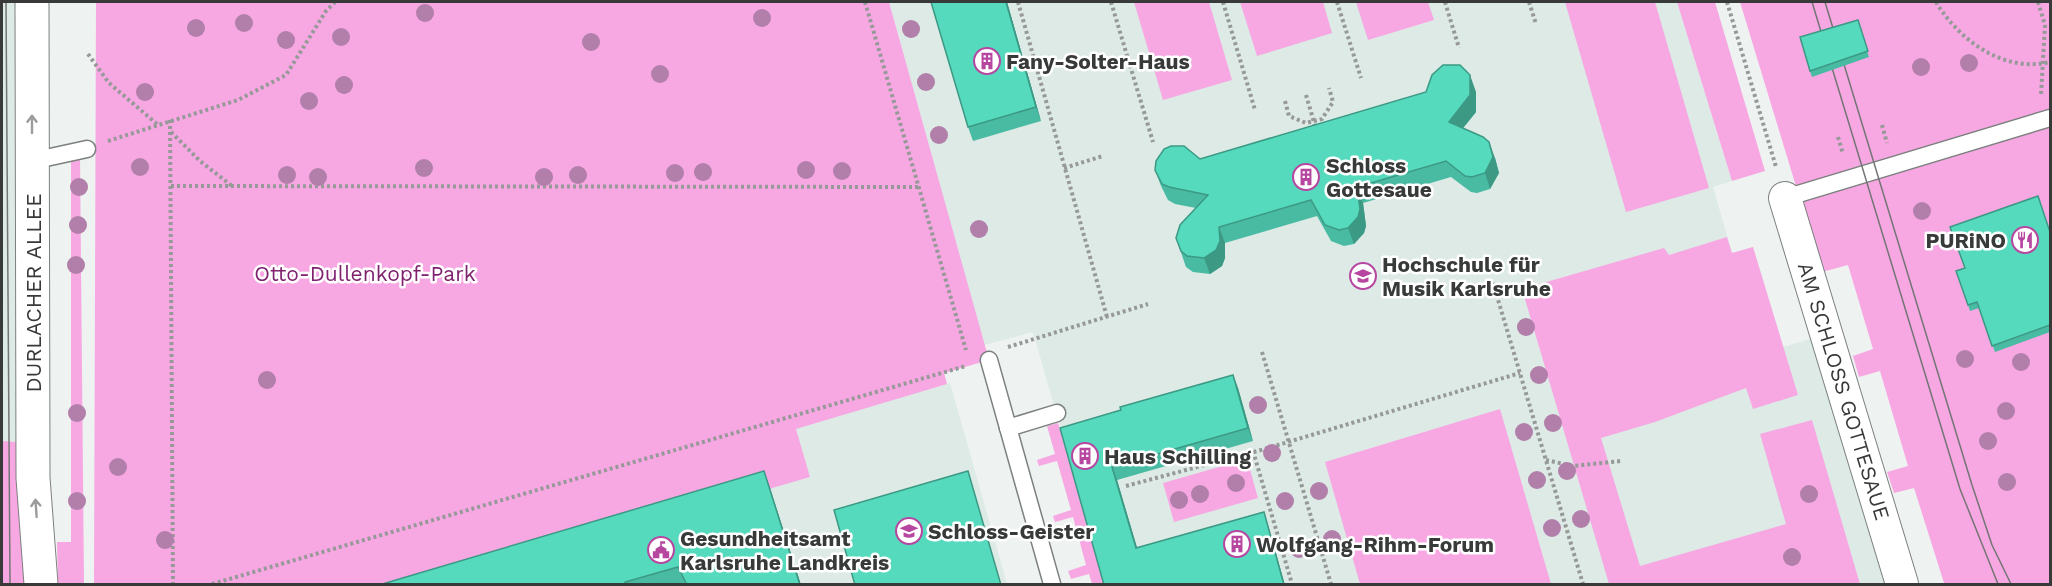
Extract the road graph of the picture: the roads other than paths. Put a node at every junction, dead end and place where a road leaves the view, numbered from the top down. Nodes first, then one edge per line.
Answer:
1 (32, 2) edge
2 (2047, 119) edge
3 (87, 148) road end
4 (32, 161) junction
5 (1785, 198) joint
6 (989, 360) dead end
7 (1057, 413) dead end
8 (1008, 428) junction
9 (41, 585) edge
10 (1052, 585) edge
11 (1902, 585) edge

4 -> 1 street, DURLACHER ALLEE
2 - 5 lane
3 - 4 lane
9 -> 4 street, DURLACHER ALLEE
5 - 11 street, AM SCHLOSS GOTTESAUE
6 - 8 lane
7 - 8 lane
8 - 10 lane

